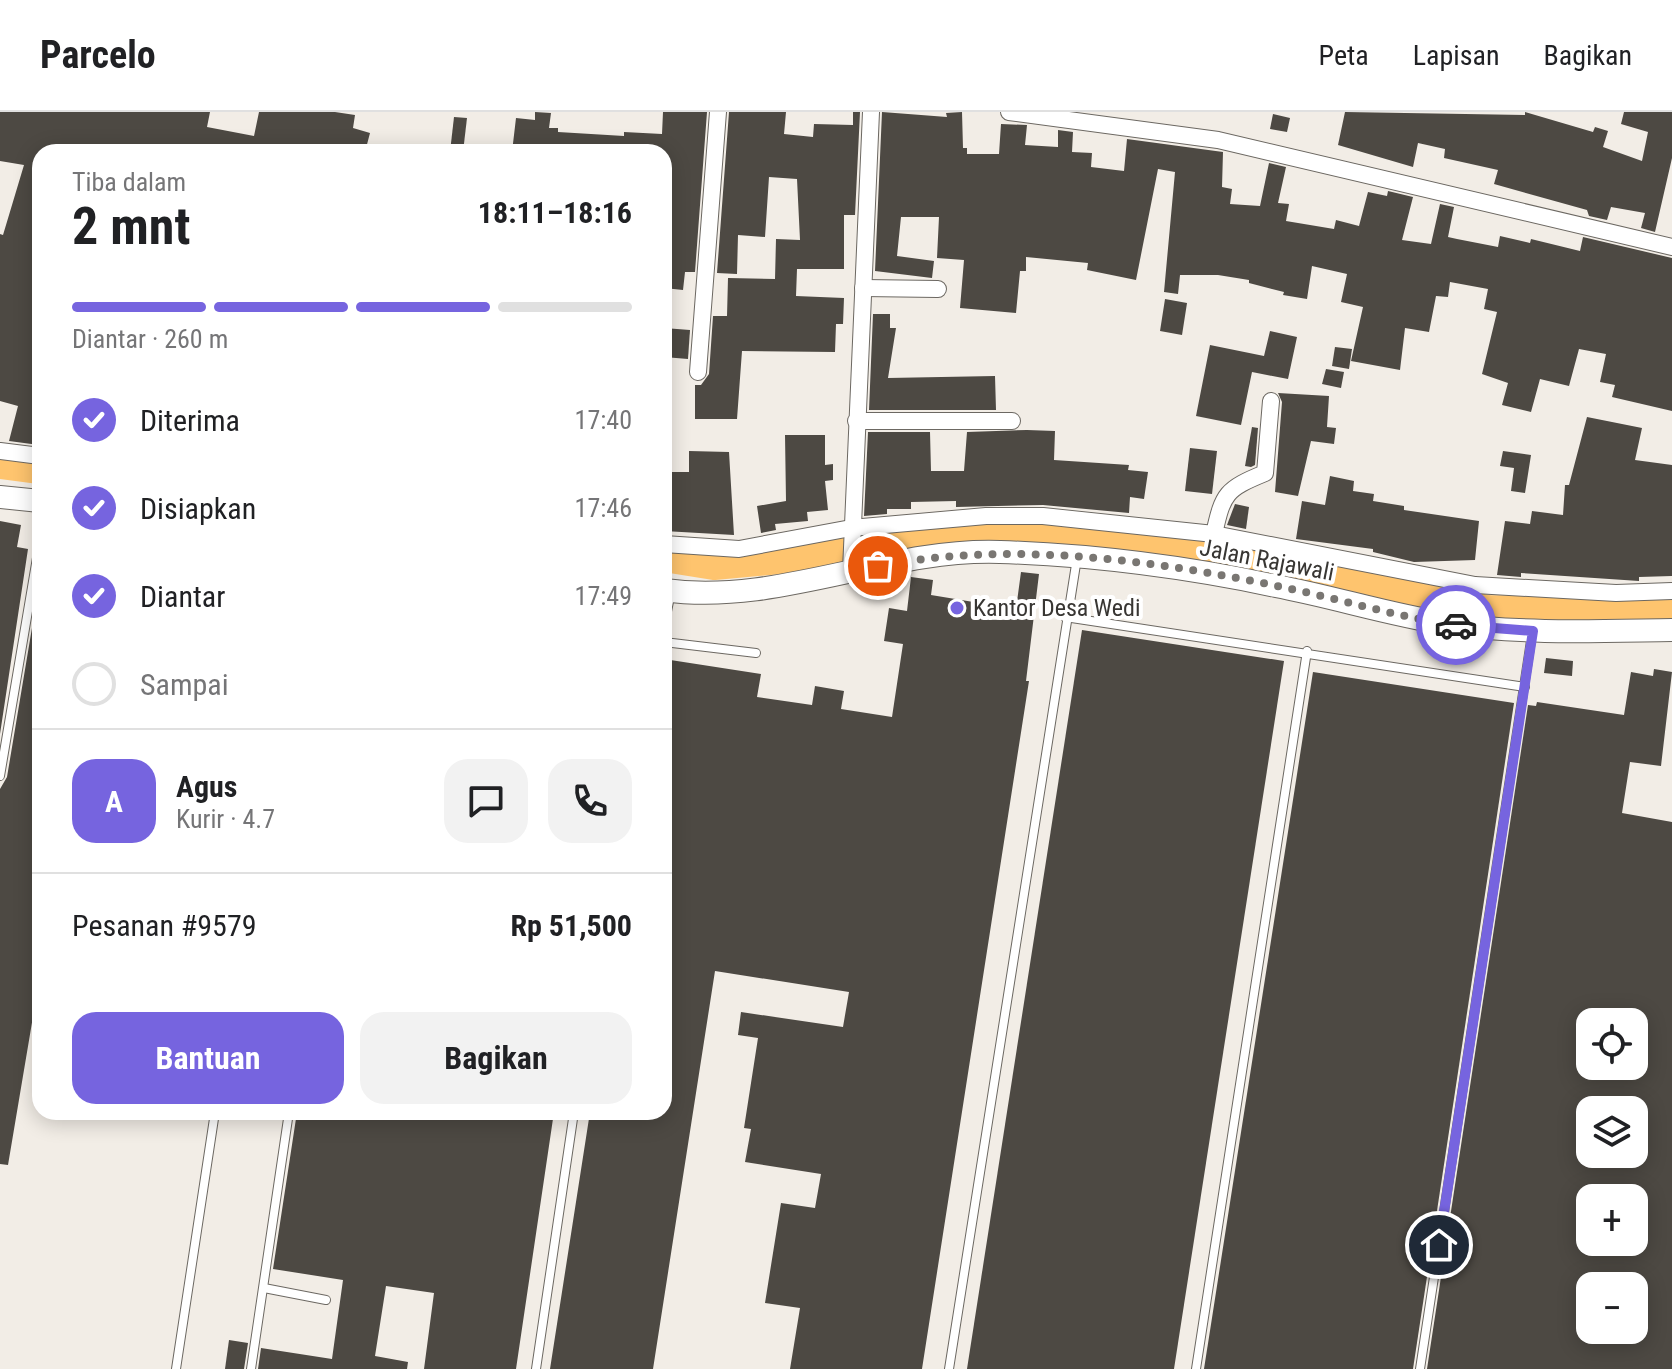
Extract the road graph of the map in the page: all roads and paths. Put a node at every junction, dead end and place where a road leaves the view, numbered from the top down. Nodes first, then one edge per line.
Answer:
1 (718, 112) edge
2 (871, 112) edge
3 (1009, 112) edge
4 (1672, 247) edge
5 (863, 288) junction
6 (938, 289) dead end
7 (698, 372) dead end
8 (1271, 401) dead end
9 (856, 421) junction
10 (1012, 421) dead end
11 (0, 451) edge
12 (32, 455) edge
13 (0, 497) edge
14 (32, 500) edge
15 (851, 534) junction
16 (1214, 534) junction
17 (672, 545) edge
18 (1077, 557) junction
19 (851, 566) junction
20 (672, 591) edge
21 (1672, 591) edge
22 (32, 612) edge
23 (1065, 617) junction
24 (1672, 630) edge
25 (1533, 631) junction
26 (672, 643) edge
27 (1307, 651) junction
28 (756, 653) dead end
29 (1525, 687) junction
30 (0, 776) edge
31 (214, 1120) edge
32 (288, 1120) edge
33 (573, 1120) edge
34 (264, 1288) junction
35 (326, 1300) dead end
36 (176, 1369) edge
37 (251, 1369) edge
38 (536, 1369) edge
39 (949, 1369) edge
40 (1196, 1369) edge
41 (1420, 1369) edge

1 - 7 street
2 - 5 street
3 - 4 street
5 - 6 street
5 - 9 street
8 - 16 street
9 - 10 street
9 - 15 street
11 - 12 street
13 - 14 street
15 - 16 street
15 - 17 street
15 - 19 street
16 - 21 street
18 - 19 street, Jalan Rajawali
18 - 23 lane
18 - 25 street, Jalan Rajawali
19 - 20 street, Jalan Rajawali
22 - 30 lane
23 - 27 lane
23 - 39 lane
24 - 25 street, Jalan Rajawali
25 - 29 lane
26 - 28 lane
27 - 29 lane
27 - 40 lane
29 - 41 lane
31 - 36 lane
32 - 34 lane
33 - 38 lane
34 - 35 lane
34 - 37 lane

